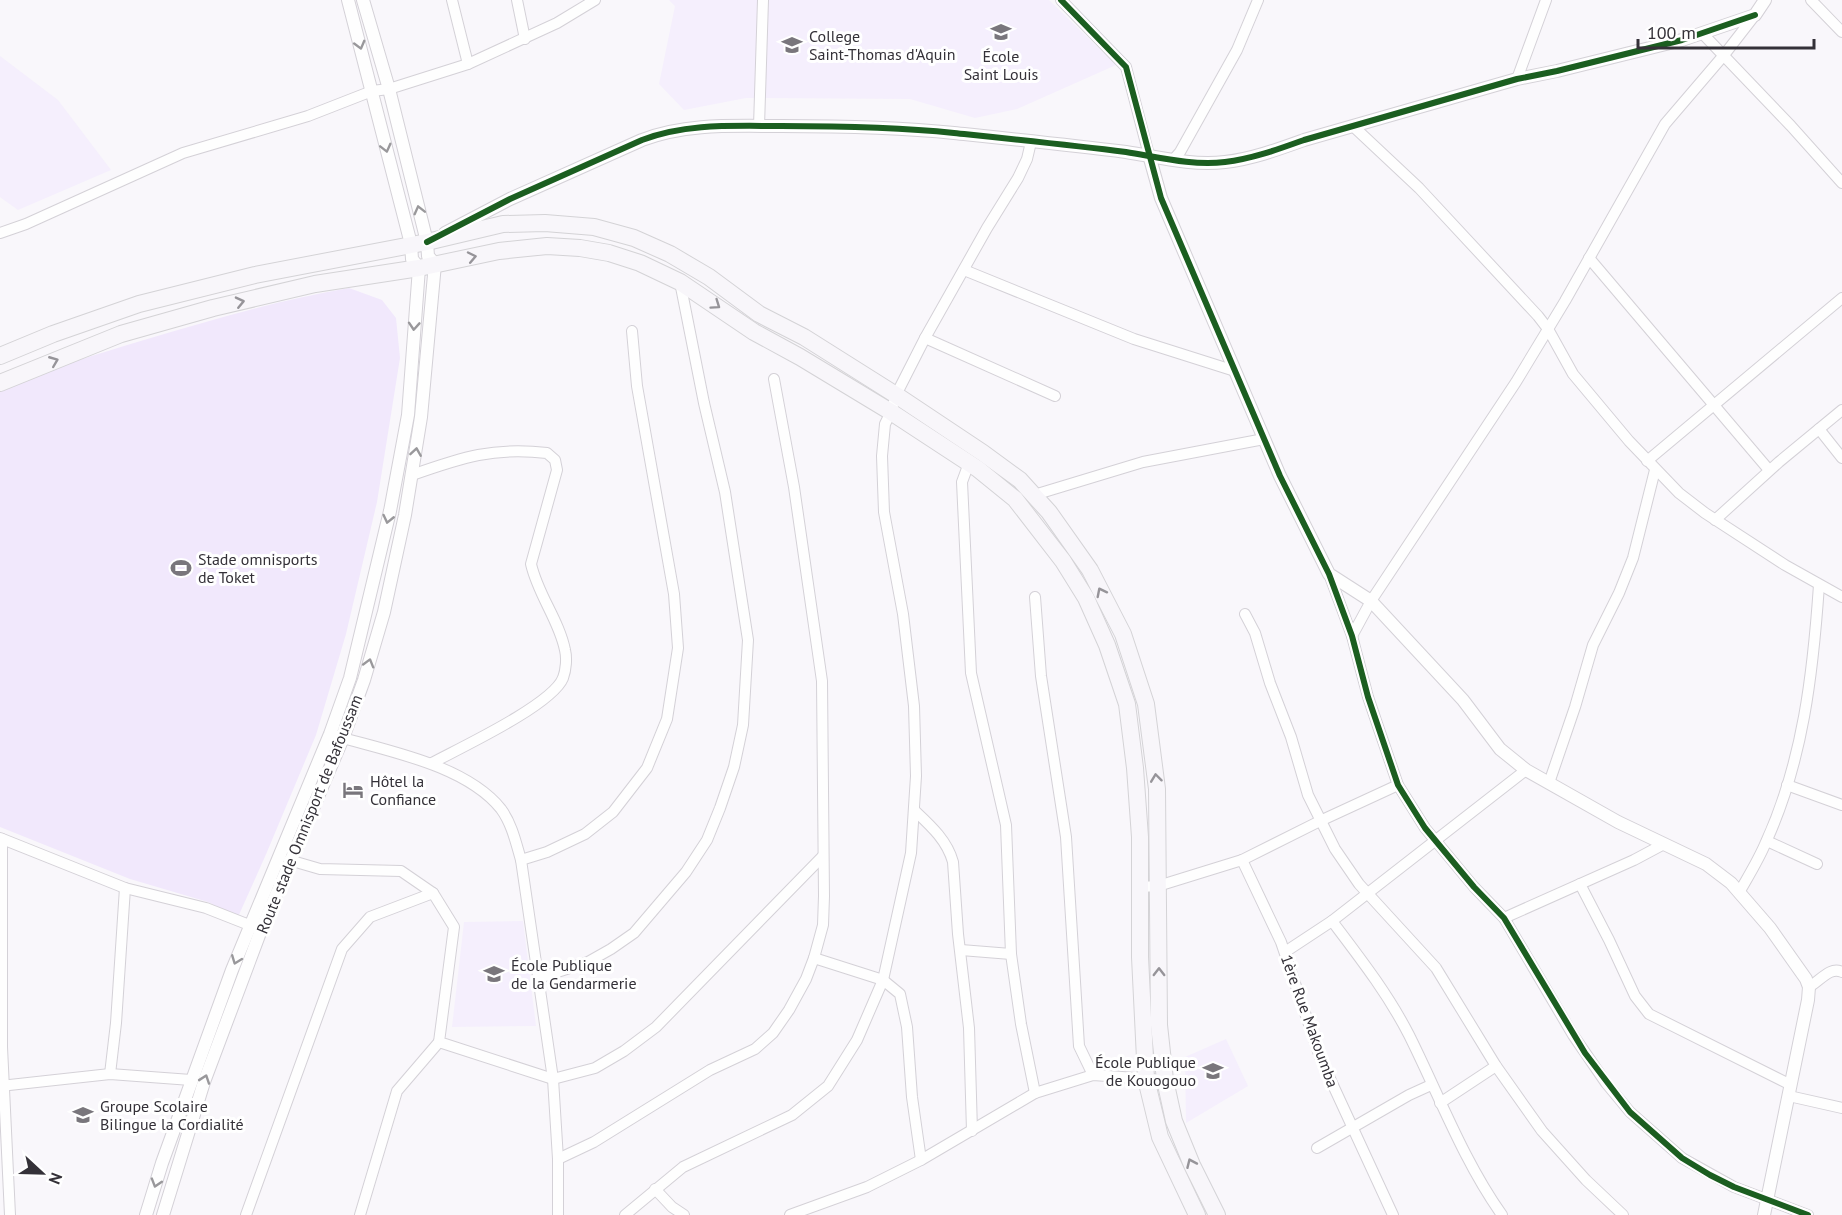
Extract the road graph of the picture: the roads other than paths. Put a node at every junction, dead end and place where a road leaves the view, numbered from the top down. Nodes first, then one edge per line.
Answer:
1 (348, 0) edge
2 (363, 0) edge
3 (452, 0) edge
4 (517, 0) edge
5 (595, 0) edge
6 (763, 0) edge
7 (1061, 0) edge
8 (1257, 0) edge
9 (1546, 0) edge
10 (1776, 0) edge
11 (1810, 0) edge
12 (1760, 8) edge
13 (1842, 32) edge
14 (1702, 33) junction
15 (525, 39) junction
16 (1724, 55) junction
17 (468, 63) junction
18 (1517, 79) junction
19 (389, 89) junction
20 (372, 91) junction
21 (759, 126) junction
22 (1354, 127) junction
23 (1031, 142) junction
24 (1149, 155) junction
25 (1173, 160) junction
26 (1842, 183) edge
27 (0, 233) edge
28 (419, 243) junction
29 (1589, 258) junction
30 (427, 266) junction
31 (964, 270) junction
32 (680, 282) junction
33 (1842, 298) edge
34 (1548, 329) junction
35 (632, 331) dead end
36 (925, 338) junction
37 (0, 356) edge
38 (1235, 371) junction
39 (774, 380) dead end
40 (0, 383) edge
41 (896, 394) junction
42 (1055, 396) dead end
43 (1715, 405) junction
44 (1842, 410) edge
45 (891, 412) junction
46 (1819, 429) junction
47 (1264, 440) junction
48 (1842, 458) edge
49 (1647, 460) junction
50 (969, 463) junction
51 (1655, 470) junction
52 (1769, 470) junction
53 (412, 476) junction
54 (1034, 495) junction
55 (1715, 520) junction
56 (1329, 574) junction
57 (1819, 585) junction
58 (1035, 597) dead end
59 (1842, 597) edge
60 (1371, 601) junction
61 (1245, 614) dead end
62 (1352, 636) junction
63 (330, 734) junction
64 (343, 738) junction
65 (432, 763) junction
66 (1526, 770) junction
67 (1549, 783) junction
68 (1398, 785) junction
69 (1787, 785) junction
70 (1842, 806) edge
71 (914, 810) junction
72 (1320, 821) junction
73 (1, 839) edge
74 (1436, 841) junction
75 (1767, 841) junction
76 (1664, 844) junction
77 (823, 856) junction
78 (290, 860) junction
79 (521, 860) junction
80 (1242, 860) junction
81 (1817, 864) dead end
82 (1580, 884) junction
83 (1158, 886) junction
84 (1140, 887) junction
85 (125, 888) junction
86 (1740, 891) junction
87 (433, 893) junction
88 (1368, 893) junction
89 (1504, 918) junction
90 (1332, 921) junction
91 (255, 928) junction
92 (961, 950) junction
93 (1285, 952) junction
94 (1011, 954) junction
95 (814, 958) junction
96 (1842, 972) edge
97 (539, 978) junction
98 (883, 980) junction
99 (1809, 987) junction
100 (439, 1042) junction
101 (1496, 1066) junction
102 (110, 1074) junction
103 (1093, 1075) junction
104 (553, 1079) junction
105 (1146, 1079) junction
106 (191, 1080) junction
107 (1165, 1080) junction
108 (3, 1085) edge
109 (1431, 1085) junction
110 (1790, 1090) junction
111 (1035, 1093) junction
112 (1440, 1103) junction
113 (1842, 1108) edge
114 (1352, 1126) junction
115 (972, 1131) junction
116 (1317, 1148) dead end
117 (558, 1159) junction
118 (921, 1160) junction
119 (162, 1163) junction
120 (177, 1168) junction
121 (655, 1189) junction
122 (1768, 1200) junction
123 (10, 1215) edge
124 (146, 1215) edge
125 (163, 1215) edge
126 (246, 1215) edge
127 (360, 1215) edge
128 (558, 1215) edge
129 (625, 1215) edge
130 (684, 1215) edge
131 (790, 1215) edge
132 (1197, 1215) edge
133 (1217, 1215) edge
134 (1393, 1215) edge
135 (1502, 1215) edge
136 (1623, 1215) edge
137 (1764, 1215) edge
138 (1808, 1215) edge

1 -> 20 street, Route stade Omnisport de Bafoussam
2 - 19 street, Route stade Omnisport de Bafoussam
3 - 17 street
4 - 15 street
5 - 15 street
6 - 21 street
7 - 24 street
8 - 25 street
9 - 18 street
10 - 12 street
11 - 13 street
12 - 14 street
12 - 16 street
14 - 16 street
14 - 18 street
15 - 17 street
16 - 26 street
16 - 29 street
17 - 19 street
18 - 22 street
19 - 20 street
28 -> 19 street, Route stade Omnisport de Bafoussam
20 - 27 street
20 -> 28 street, Route stade Omnisport de Bafoussam
21 - 23 street
21 - 28 street
22 - 25 street
22 - 34 street
23 - 24 street
23 - 31 street
24 - 25 street
24 - 38 street
28 - 30 street, Route stade Omnisport de Bafoussam
28 - 37 main road
28 - 41 main road
29 - 34 street
29 - 43 street
30 -> 32 main road
40 -> 30 main road
53 -> 30 street, Route stade Omnisport de Bafoussam
30 -> 63 street, Route stade Omnisport de Bafoussam
31 - 36 street
31 - 38 street
32 -> 45 main road
32 - 97 street
33 - 43 street
34 - 49 street
34 - 60 street
35 - 79 street
36 - 41 street
36 - 42 street
38 - 47 street
39 - 77 street
41 - 45 street
41 - 54 main road
43 - 49 street
43 - 52 street
44 - 46 street
45 - 50 main road
45 - 71 street
46 - 48 street
46 - 52 street
47 - 54 street
47 - 56 street
49 - 51 street
50 - 84 main road
50 - 94 street
51 - 55 street
51 - 67 street
52 - 55 street
64 -> 53 street, Route stade Omnisport de Bafoussam
53 - 65 street
83 -> 54 main road
55 - 57 street
56 - 60 street
56 - 62 street
57 - 59 street
57 - 69 street
58 - 103 street
60 - 62 street
60 - 66 street
61 - 72 street
62 - 68 street
63 - 64 street
63 - 91 street, Route stade Omnisport de Bafoussam
64 - 65 street
64 - 78 street, Route stade Omnisport de Bafoussam
65 - 79 street
66 - 67 street
66 - 74 street
67 - 76 street
68 - 72 street
68 - 74 street
69 - 70 street
69 - 75 street
71 - 92 street
71 - 98 street
72 - 80 street
72 - 88 street
73 - 85 street
73 - 108 street
74 - 88 street
74 - 89 street
75 - 81 street
75 - 86 street
76 - 82 street
76 - 86 street
77 - 95 street
77 - 104 street
78 - 87 street
78 - 91 street, Route stade Omnisport de Bafoussam
79 - 97 street
80 - 83 street
80 - 93 street, 1ère Rue Makoumba
82 - 89 street
82 - 110 street
83 - 84 street
107 -> 83 main road
84 - 105 main road
85 - 91 street
85 - 102 street
86 - 99 street
87 - 100 street
87 - 126 street
88 - 90 street
88 - 101 street
89 - 122 street
90 - 93 street
90 - 109 street
91 -> 106 street, Route stade Omnisport de Bafoussam
120 -> 91 street, Route stade Omnisport de Bafoussam
92 - 94 street
92 - 115 street
93 - 114 street, 1ère Rue Makoumba
94 - 111 street
95 - 98 street
95 - 117 street
96 - 99 street
97 - 104 street
98 - 118 street
98 - 121 street
99 - 110 street
100 - 104 street
100 - 127 street
101 - 112 street
101 - 136 street
102 - 106 street
102 - 108 street
103 - 105 street
103 - 111 street
104 - 117 street
105 - 107 street
105 - 132 main road
106 - 119 street, Route stade Omnisport de Bafoussam
133 -> 107 main road
108 - 123 street
109 - 112 street
109 - 114 street
110 - 113 street
110 - 122 street
111 - 115 street
112 - 135 street
114 - 116 street
114 - 134 street, 1ère Rue Makoumba
115 - 118 street
117 - 128 street
118 - 131 street
119 - 120 street
119 -> 124 street, Route stade Omnisport de Bafoussam
120 - 125 street, Route stade Omnisport de Bafoussam
121 - 129 street
121 - 130 street
122 - 137 street
122 - 138 street

